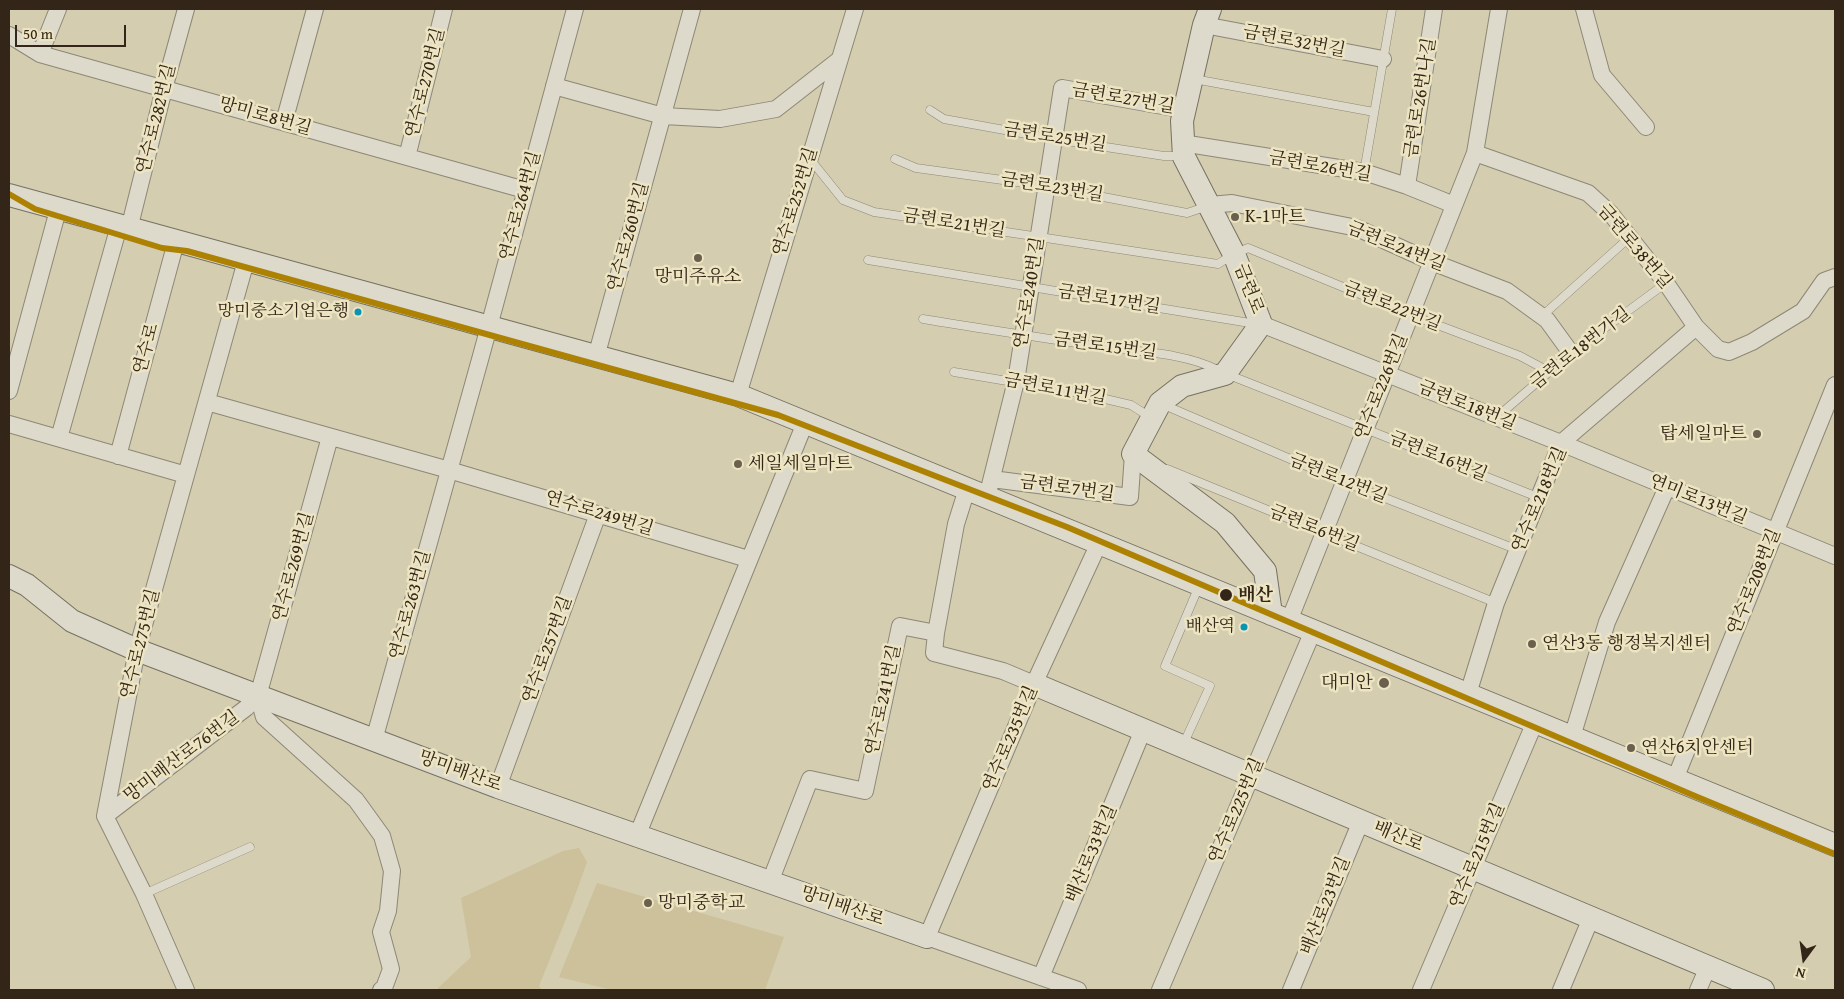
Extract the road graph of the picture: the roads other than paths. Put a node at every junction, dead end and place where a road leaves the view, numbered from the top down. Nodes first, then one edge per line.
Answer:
1 (58, 9) edge
2 (186, 9) edge
3 (315, 9) edge
4 (444, 9) edge
5 (575, 9) edge
6 (692, 9) edge
7 (855, 9) edge
8 (1392, 9) edge
9 (1434, 9) edge
10 (1499, 9) edge
11 (1584, 9) edge
12 (1206, 13) edge
13 (9, 35) edge
14 (40, 54) junction
15 (840, 59) junction
16 (1383, 59) junction
17 (1192, 79) junction
18 (554, 86) junction
19 (164, 88) junction
20 (1062, 88) joint
21 (930, 110) dead end
22 (1185, 110) junction
23 (1374, 112) junction
24 (663, 116) junction
25 (284, 122) junction
26 (1646, 127) dead end
27 (1054, 139) junction
28 (1183, 150) junction
29 (1475, 153) junction
30 (407, 157) junction
31 (810, 159) junction
32 (895, 159) dead end
33 (1364, 172) junction
34 (1046, 186) junction
35 (1407, 186) junction
36 (525, 190) junction
37 (9, 195) edge
38 (1454, 205) junction
39 (1210, 206) junction
40 (58, 210) junction
41 (124, 228) junction
42 (1038, 237) junction
43 (1630, 237) junction
44 (176, 242) junction
45 (1234, 254) junction
46 (868, 260) dead end
47 (246, 261) junction
48 (1432, 262) junction
49 (1835, 277) edge
50 (1666, 283) junction
51 (1030, 287) junction
52 (1411, 315) junction
53 (1542, 316) junction
54 (923, 319) dead end
55 (1261, 324) junction
56 (488, 327) junction
57 (1696, 327) junction
58 (1023, 335) junction
59 (1571, 353) junction
60 (596, 357) junction
61 (954, 372) dead end
62 (1550, 372) junction
63 (1225, 374) junction
64 (1387, 374) junction
65 (1016, 381) junction
66 (1835, 385) edge
67 (9, 392) edge
68 (738, 395) junction
69 (207, 402) junction
70 (1156, 411) junction
71 (1497, 418) junction
72 (805, 423) junction
73 (9, 424) edge
74 (1366, 428) junction
75 (330, 437) junction
76 (59, 438) junction
77 (1561, 443) junction
78 (1133, 454) junction
79 (118, 456) junction
80 (449, 470) junction
81 (186, 475) junction
82 (1344, 482) junction
83 (1668, 487) junction
84 (982, 489) junction
85 (1540, 498) junction
86 (598, 514) junction
87 (1775, 532) junction
88 (1324, 533) junction
89 (1099, 543) junction
90 (1518, 550) junction
91 (1835, 556) edge
92 (748, 559) junction
93 (9, 576) edge
94 (1200, 584) junction
95 (1496, 603) junction
96 (1280, 617) junction
97 (1313, 631) junction
98 (936, 633) junction
99 (137, 650) junction
100 (1034, 684) junction
101 (1468, 694) junction
102 (258, 696) junction
103 (1536, 722) junction
104 (1143, 730) junction
105 (1572, 737) junction
106 (374, 740) junction
107 (1183, 746) junction
108 (1252, 775) junction
109 (1675, 779) junction
110 (498, 787) junction
111 (105, 816) junction
112 (1361, 821) junction
113 (637, 836) junction
114 (1835, 844) edge
115 (250, 847) dead end
116 (1473, 868) junction
117 (770, 882) junction
118 (144, 894) junction
119 (1591, 918) junction
120 (927, 937) junction
121 (1708, 967) junction
122 (1041, 977) junction
123 (383, 989) edge
124 (186, 990) edge
125 (1078, 990) edge
126 (1160, 990) edge
127 (1291, 990) edge
128 (1421, 990) edge
129 (1561, 990) edge
130 (1698, 990) edge
131 (1763, 990) edge

1 - 14 street
2 - 19 street, 연수로282번길
3 - 25 street
4 - 30 street, 연수로270번길
5 - 18 street, 연수로264번길
6 - 24 street, 연수로260번길
7 - 15 street, 연수로252번길
8 - 16 lane
9 - 35 street, 금련로26번나길
10 - 29 street
11 - 26 street
12 - 16 street, 금련로32번길
12 - 17 street, 금련로
13 - 14 street, 망미로8번길
14 - 19 street, 망미로8번길
15 - 24 street
15 - 31 street, 연수로252번길
16 - 23 lane
17 - 22 street, 금련로
17 - 23 lane
18 - 24 street
18 - 36 street, 연수로264번길
19 - 25 street, 망미로8번길
19 - 41 street, 연수로282번길
20 - 22 street, 금련로27번길
20 - 27 street, 연수로240번길
21 - 27 lane, 금련로25번길
22 - 28 street, 금련로
23 - 33 lane
24 - 60 street, 연수로260번길
25 - 30 street, 망미로8번길
27 - 28 lane, 금련로25번길
27 - 34 street, 연수로240번길
28 - 33 street, 금련로26번길
28 - 39 street, 금련로
29 - 38 street, 연수로226번길
29 - 43 street, 금련로38번길
30 - 36 street, 망미로8번길
31 - 42 lane, 금련로21번길
31 - 68 street, 연수로252번길
32 - 34 lane, 금련로23번길
33 - 35 street, 금련로26번길
34 - 39 lane, 금련로23번길
34 - 42 street, 연수로240번길
35 - 38 street, 금련로26번길
36 - 56 street, 연수로264번길
37 - 40 street
38 - 48 street, 연수로226번길
39 - 45 street, 금련로
39 - 48 street, 금련로24번길
40 - 41 street
40 - 67 street
41 - 44 street
41 - 76 street
42 - 45 lane, 금련로21번길
42 - 51 street, 연수로240번길
43 - 50 street, 금련로38번길
43 - 53 lane
44 - 47 street
44 - 79 street, 연수로
45 - 52 lane, 금련로22번길
45 - 55 street, 금련로
46 - 51 lane, 금련로17번길
47 - 56 street
47 - 69 street, 연수로275번길
48 - 52 street, 연수로226번길
48 - 53 street, 금련로24번길
49 - 57 street, 금련로38번길
50 - 57 street, 금련로38번길
50 - 59 lane, 금련로18번가길
51 - 55 lane, 금련로17번길
51 - 58 street, 연수로240번길
52 - 62 lane, 금련로22번길
52 - 64 street, 연수로226번길
53 - 59 street, 금련로24번길
54 - 58 lane, 금련로15번길
55 - 63 street, 금련로
55 - 64 street, 금련로18번길
56 - 60 street
56 - 80 street, 연수로263번길
57 - 77 street, 연수로218번길
58 - 63 lane, 금련로15번길
58 - 65 street, 연수로240번길
59 - 62 lane, 금련로18번가길
60 - 68 street
61 - 65 lane, 금련로11번길
62 - 71 lane, 금련로18번가길
63 - 70 street
63 - 74 lane, 금련로16번길
64 - 71 street, 금련로18번길
64 - 74 street, 연수로226번길
65 - 70 lane, 금련로11번길
65 - 84 street, 연수로240번길
66 - 87 street, 연수로208번길
68 - 72 street
69 - 75 street
69 - 81 street, 연수로275번길
70 - 78 street
70 - 82 lane, 금련로12번길
71 - 77 street, 금련로18번길
72 - 84 street
72 - 92 street
73 - 76 street
74 - 82 street, 연수로226번길
74 - 85 lane, 금련로16번길
75 - 80 street
75 - 102 street, 연수로269번길
76 - 79 street
77 - 83 street, 연미로13번길
77 - 85 street, 연수로218번길
78 - 84 street, 금련로7번길
78 - 88 lane, 금련로6번길
78 - 96 street
79 - 81 street
80 - 86 street, 연수로249번길
80 - 106 street, 연수로263번길
81 - 99 street, 연수로275번길
82 - 88 street, 연수로226번길
82 - 90 lane, 금련로12번길
83 - 87 street, 연미로13번길
83 - 105 street
84 - 89 street
84 - 98 street
85 - 90 street, 연수로218번길
86 - 92 street, 연수로249번길
86 - 110 street, 연수로257번길
87 - 91 street, 연미로13번길
87 - 109 street, 연수로208번길
88 - 95 lane, 금련로6번길
88 - 96 street, 연수로226번길
89 - 94 street
89 - 100 street, 연수로235번길
90 - 95 street, 연수로218번길
92 - 113 street
93 - 99 street, 망미배산로
94 - 96 street
94 - 107 lane
95 - 101 street, 연수로218번길
96 - 97 street
97 - 101 street
97 - 108 street, 연수로225번길
98 - 100 street
98 - 117 street, 연수로241번길
99 - 102 street, 망미배산로
99 - 111 street, 연수로275번길
100 - 104 street, 배산로
100 - 120 street, 연수로235번길
101 - 103 street
102 - 106 street, 망미배산로
102 - 111 street, 망미배산로76번길
102 - 123 street
103 - 105 street
103 - 116 street, 연수로215번길
104 - 107 street, 배산로
104 - 122 street, 배산로33번길
105 - 109 street
106 - 110 street, 망미배산로
107 - 108 street, 배산로
108 - 112 street, 배산로
108 - 126 street, 연수로225번길
109 - 114 street
110 - 113 street, 망미배산로
111 - 118 street
112 - 116 street, 배산로
112 - 127 street, 배산로23번길
113 - 117 street, 망미배산로
115 - 118 lane
116 - 119 street, 배산로
116 - 128 street, 연수로215번길
117 - 120 street, 망미배산로
118 - 124 street
119 - 121 street, 배산로
119 - 129 street
120 - 122 street
121 - 130 street
121 - 131 street, 배산로
122 - 125 street

